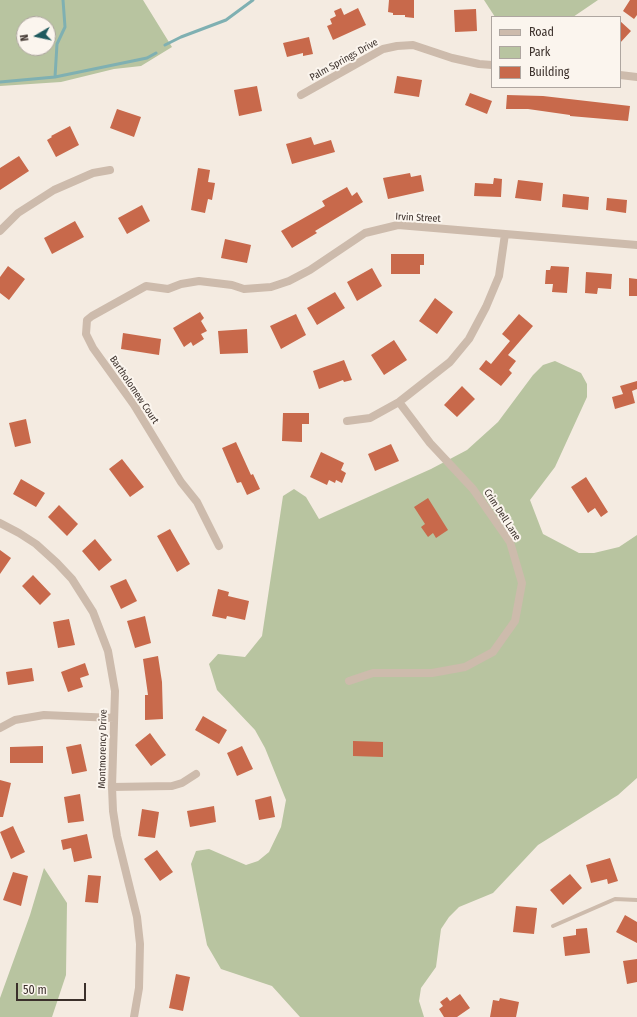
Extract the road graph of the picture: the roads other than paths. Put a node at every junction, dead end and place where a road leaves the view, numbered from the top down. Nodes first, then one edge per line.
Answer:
1 (491, 65) edge
2 (621, 75) edge
3 (637, 77) edge
4 (301, 95) dead end
5 (110, 170) dead end
6 (0, 231) edge
7 (505, 234) junction
8 (637, 245) edge
9 (168, 289) joint
10 (399, 402) junction
11 (347, 421) dead end
12 (0, 523) edge
13 (219, 546) dead end
14 (349, 681) dead end
15 (114, 718) junction
16 (0, 728) edge
17 (196, 774) dead end
18 (112, 787) junction
19 (637, 900) edge
20 (553, 926) dead end
21 (134, 1017) edge

1 - 4 street, Palm Springs Drive
2 - 3 street
5 - 6 street
7 - 8 street, Irvin Street
7 - 9 street, Irvin Street
7 - 10 street
9 - 13 street, Bartholomew Court
10 - 11 street
10 - 14 street, Crim Dell Lane
12 - 15 street, Montmorency Drive
15 - 16 street
15 - 18 street, Montmorency Drive
17 - 18 street
18 - 21 street, Montmorency Drive
19 - 20 lane

